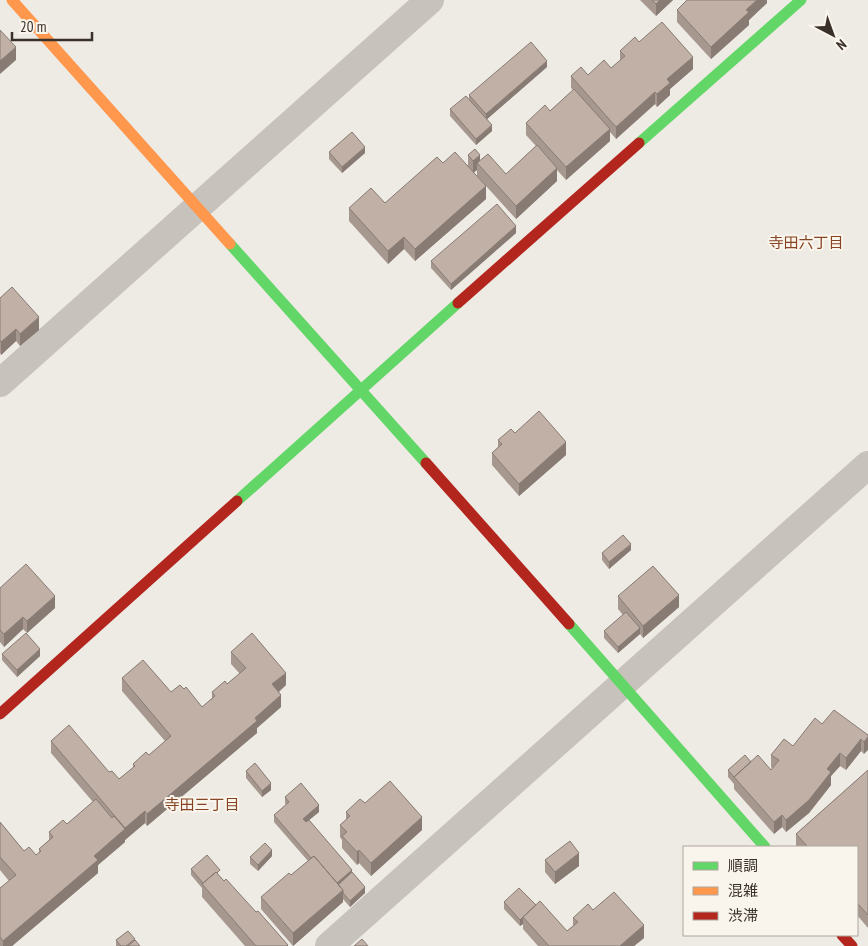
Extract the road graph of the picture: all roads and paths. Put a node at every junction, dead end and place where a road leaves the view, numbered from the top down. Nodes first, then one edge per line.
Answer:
1 (12, 0) edge
2 (430, 0) edge
3 (801, 0) edge
4 (197, 207) junction
5 (0, 383) edge
6 (360, 390) junction
7 (868, 465) edge
8 (623, 684) junction
9 (0, 714) edge
10 (765, 846) edge
11 (843, 936) edge
12 (329, 946) edge
13 (852, 946) edge

1 - 4 street
2 - 4 street
3 - 6 street
4 - 5 street
4 - 6 street
6 - 8 street
6 - 9 street
7 - 8 street
8 - 10 street
8 - 12 street
11 - 13 street

